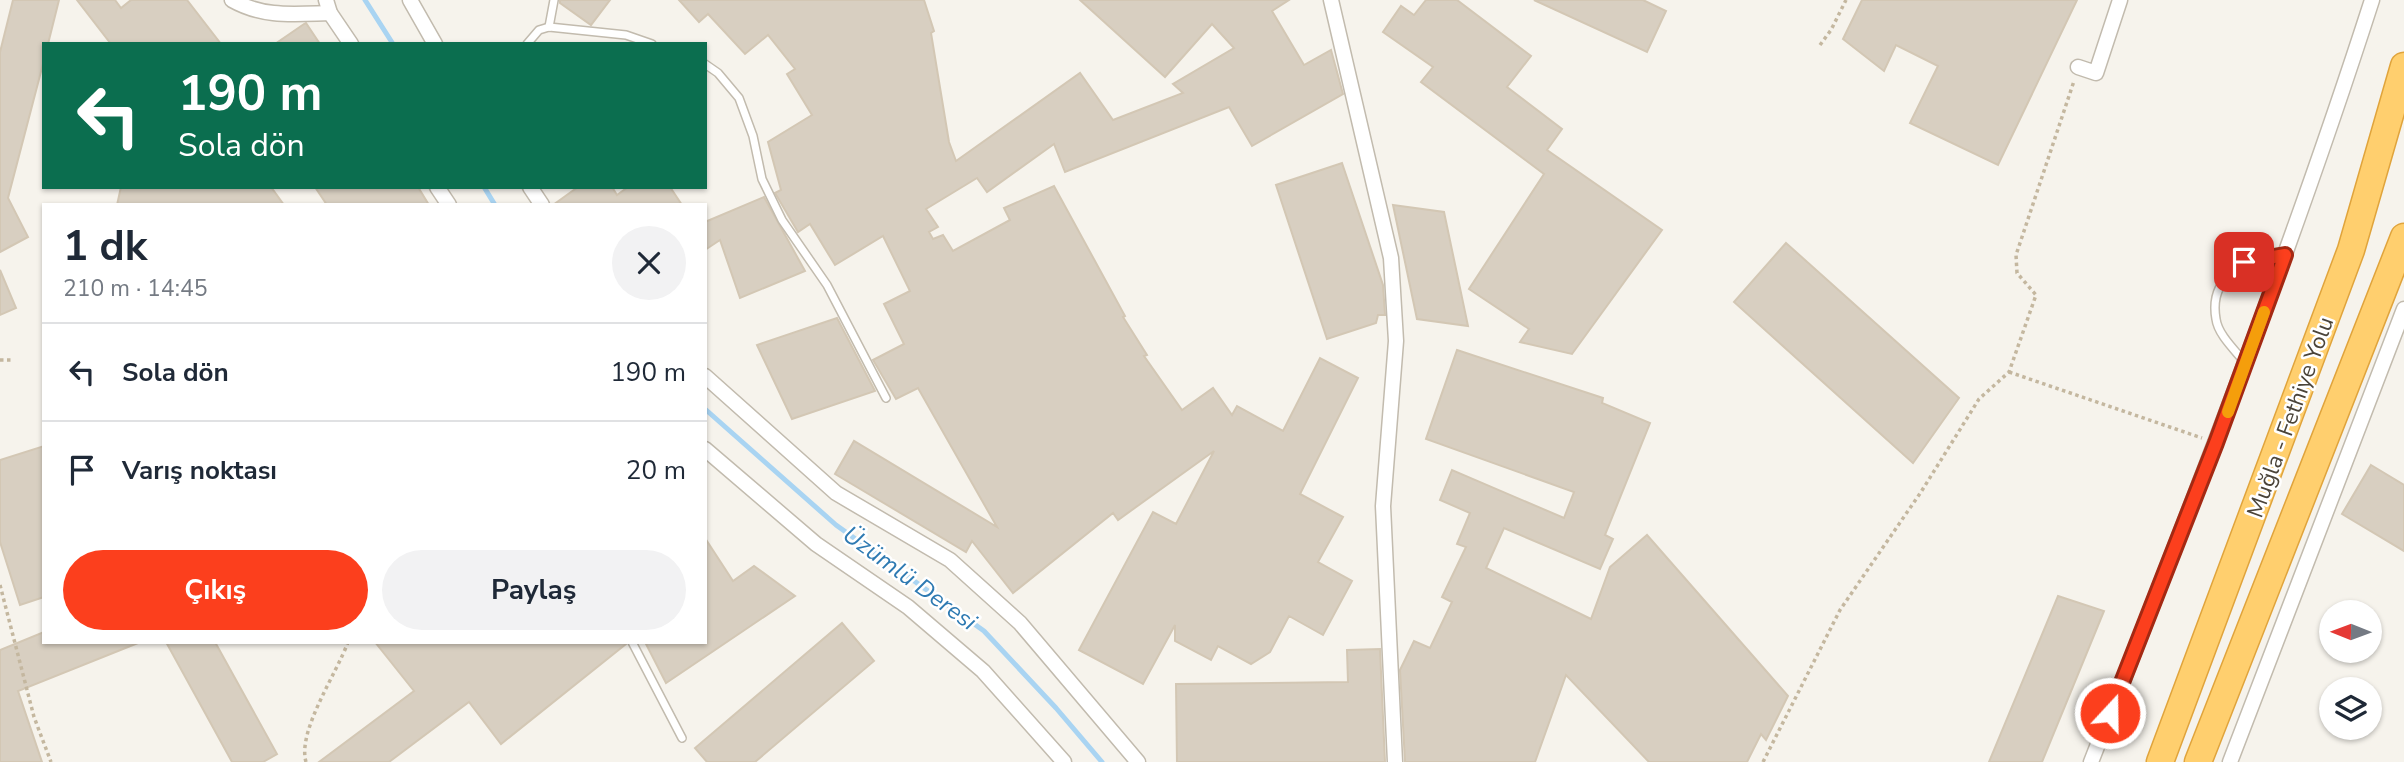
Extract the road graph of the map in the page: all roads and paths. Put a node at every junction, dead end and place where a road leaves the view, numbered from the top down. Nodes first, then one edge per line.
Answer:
1 (232, 0) edge
2 (410, 0) edge
3 (554, 0) edge
4 (1331, 0) edge
5 (1846, 0) edge
6 (2120, 0) edge
7 (2372, 0) edge
8 (328, 6) edge
9 (550, 27) junction
10 (350, 42) edge
11 (434, 42) edge
12 (529, 42) edge
13 (646, 42) edge
14 (1819, 44) dead end
15 (707, 65) edge
16 (2404, 66) edge
17 (2078, 67) joint
18 (2404, 237) edge
19 (2285, 255) junction
20 (2404, 309) edge
21 (0, 360) edge
22 (12, 360) dead end
23 (2246, 363) junction
24 (2009, 372) junction
25 (707, 378) edge
26 (886, 398) dead end
27 (2216, 443) junction
28 (707, 451) edge
29 (0, 585) edge
30 (347, 644) edge
31 (633, 644) edge
32 (682, 738) dead end
33 (51, 762) edge
34 (306, 762) edge
35 (1064, 762) edge
36 (1138, 762) edge
37 (1395, 762) edge
38 (1763, 762) edge
39 (2091, 762) edge
40 (2160, 762) edge
41 (2198, 762) edge
42 (2230, 762) edge

1 - 8 street
2 - 11 street
3 - 9 lane
4 - 37 street
5 - 14 path
6 - 17 street
7 - 19 street
8 - 10 street
9 - 12 lane
9 - 13 lane
15 - 26 lane
16 - 40 highway, Muğla - Fethiye Yolu
17 - 24 path
18 - 41 highway, Muğla - Fethiye Yolu
19 - 23 street
19 - 23 lane
20 - 42 street
21 - 22 path
23 - 27 street
24 - 27 path
24 - 38 path
25 - 36 street
27 - 39 street
28 - 35 street
29 - 33 path
30 - 34 path
31 - 32 lane

